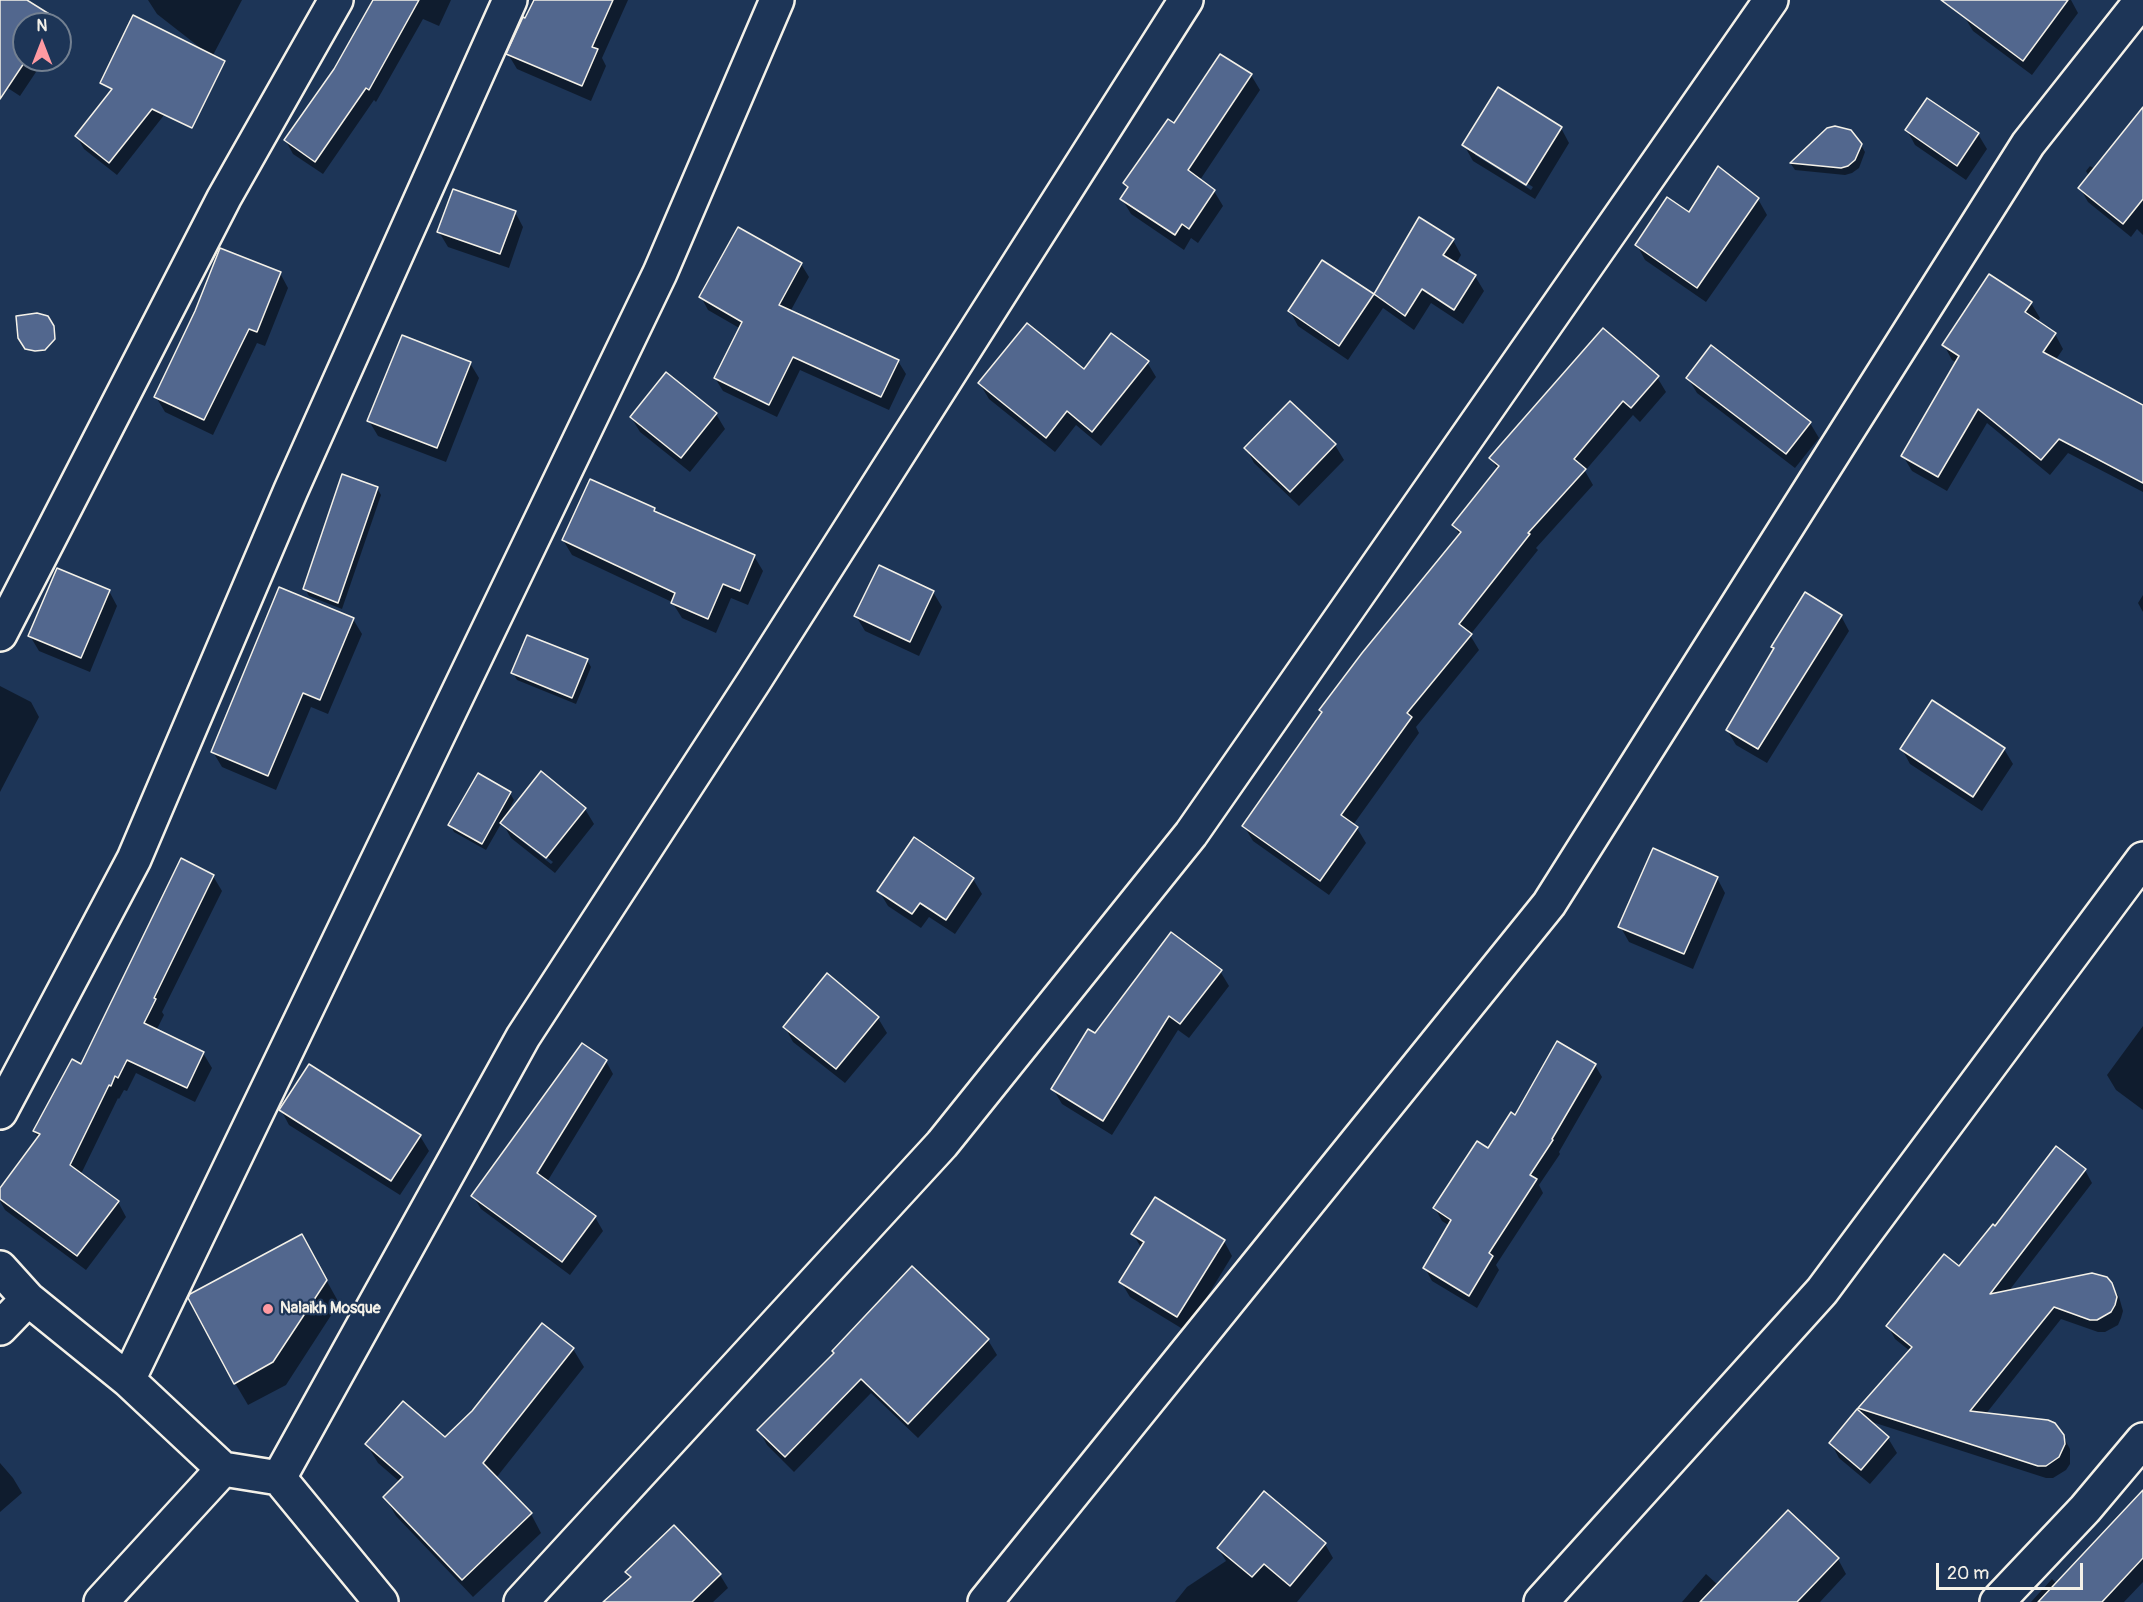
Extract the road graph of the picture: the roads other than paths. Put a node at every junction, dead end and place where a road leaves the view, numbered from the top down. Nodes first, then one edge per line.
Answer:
1 (336, 0) edge
2 (510, 0) edge
3 (777, 0) edge
4 (1186, 0) edge
5 (1771, 0) edge
6 (2142, 0) edge
7 (0, 634) edge
8 (2143, 859) edge
9 (0, 1112) edge
10 (0, 1268) edge
11 (28, 1299) junction
12 (0, 1328) edge
13 (128, 1380) junction
14 (2143, 1440) edge
15 (223, 1469) junction
16 (279, 1478) junction
17 (101, 1602) edge
18 (381, 1602) edge
19 (521, 1602) edge
20 (985, 1602) edge
21 (1541, 1602) edge
22 (1997, 1602) edge

1 - 7 street
2 - 9 street
3 - 13 street
4 - 16 street
5 - 19 street
6 - 20 street
8 - 21 street
10 - 11 street
11 - 12 street
11 - 13 street
13 - 15 street
14 - 22 street
15 - 16 street
15 - 17 street
16 - 18 street

